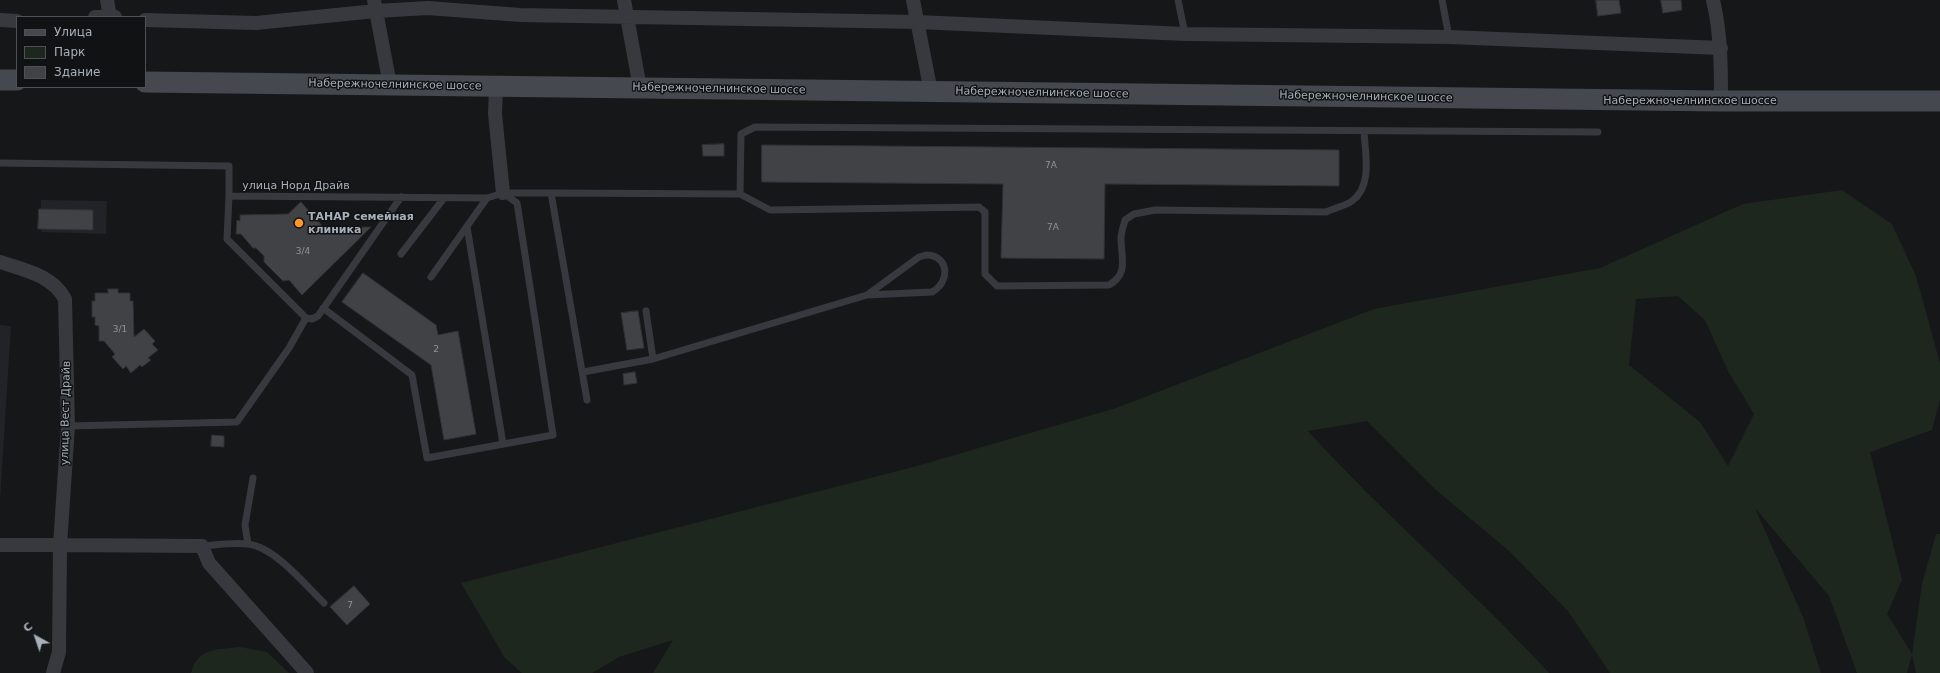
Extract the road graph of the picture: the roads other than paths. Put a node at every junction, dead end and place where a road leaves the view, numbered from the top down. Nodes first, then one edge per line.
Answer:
1 (107, 0) edge
2 (624, 0) edge
3 (913, 0) edge
4 (1178, 0) edge
5 (1442, 0) edge
6 (1714, 0) edge
7 (375, 6) edge
8 (111, 16) edge
9 (627, 16) junction
10 (0, 20) edge
11 (146, 20) edge
12 (16, 21) edge
13 (918, 22) junction
14 (1185, 34) junction
15 (1449, 37) junction
16 (1721, 48) junction
17 (0, 80) edge
18 (16, 80) edge
19 (146, 82) edge
20 (390, 85) junction
21 (496, 87) junction
22 (640, 88) junction
23 (931, 92) junction
24 (1940, 101) edge
25 (1721, 102) junction
26 (1364, 131) junction
27 (1598, 132) dead end
28 (0, 163) edge
29 (503, 193) junction
30 (551, 193) junction
31 (740, 194) junction
32 (229, 196) junction
33 (401, 197) junction
34 (444, 198) junction
35 (487, 198) junction
36 (467, 227) junction
37 (401, 254) dead end
38 (0, 262) edge
39 (432, 278) dead end
40 (867, 295) junction
41 (323, 308) junction
42 (646, 311) dead end
43 (306, 318) junction
44 (653, 359) junction
45 (583, 372) junction
46 (587, 400) dead end
47 (68, 426) junction
48 (503, 444) junction
49 (253, 478) dead end
50 (248, 544) junction
51 (0, 545) edge
52 (60, 545) junction
53 (202, 546) junction
54 (324, 603) dead end
55 (53, 673) edge
56 (307, 673) edge

1 - 8 street
2 - 9 street
3 - 13 street
4 - 14 lane
5 - 15 lane
6 - 16 street
7 - 9 street
7 - 11 street
7 - 20 street
9 - 13 street
9 - 22 street
10 - 12 street
13 - 14 street
13 - 23 street
14 - 15 street
15 - 16 street
16 - 25 street
17 - 18 main road
19 - 20 main road, Набережночелнинское шоссе
20 - 21 main road, Набережночелнинское шоссе
21 - 22 main road, Набережночелнинское шоссе
21 - 29 street
22 - 23 main road, Набережночелнинское шоссе
23 - 25 main road, Набережночелнинское шоссе
24 - 25 main road, Набережночелнинское шоссе
26 - 27 lane
26 - 31 lane
26 - 31 lane
28 - 32 lane, улица Норд Драйв
29 - 30 lane, улица Норд Драйв
29 - 35 lane, улица Норд Драйв
29 - 48 lane
30 - 31 lane, улица Норд Драйв
30 - 45 lane
32 - 33 lane, улица Норд Драйв
32 - 43 lane
33 - 34 lane, улица Норд Драйв
33 - 41 lane
34 - 35 lane, улица Норд Драйв
34 - 37 lane
35 - 36 lane
36 - 39 lane
36 - 48 lane
38 - 47 street, улица Вест Драйв
40 - 40 lane
40 - 44 lane
41 - 43 lane
41 - 48 lane
42 - 44 lane
43 - 47 lane
44 - 45 lane
45 - 46 lane
47 - 52 street, улица Вест Драйв
49 - 50 lane
50 - 53 lane
50 - 54 lane
51 - 52 street
52 - 53 street
52 - 55 street, улица Вест Драйв
53 - 56 street

